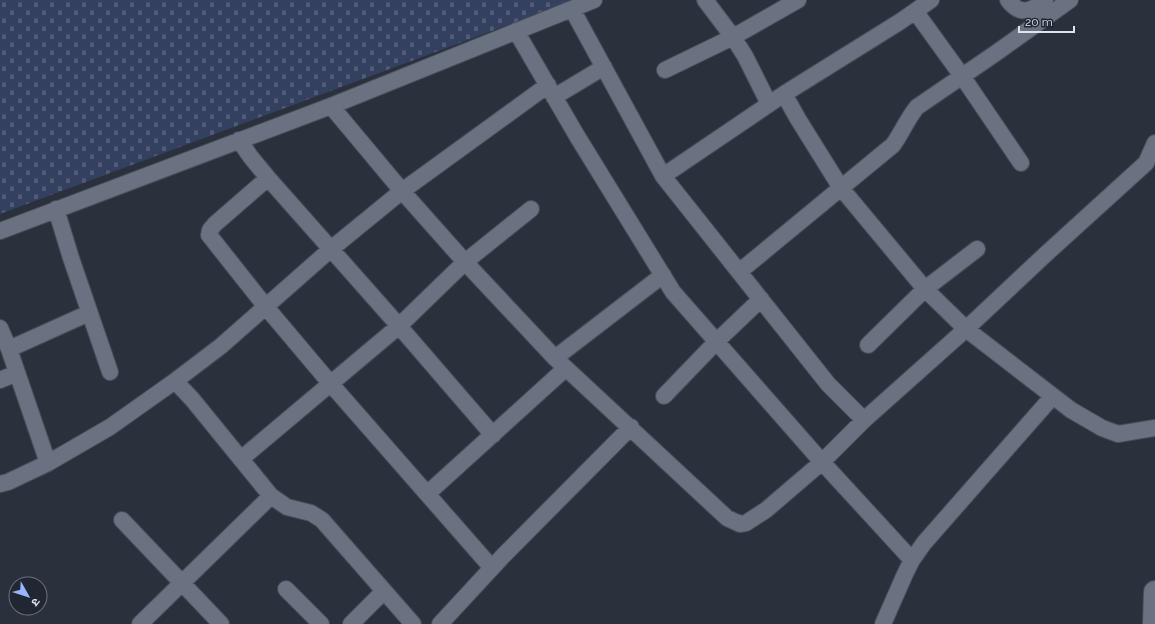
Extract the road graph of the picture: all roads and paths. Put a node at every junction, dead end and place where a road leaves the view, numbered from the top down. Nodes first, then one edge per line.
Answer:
1 (594, 0) edge
2 (704, 0) edge
3 (798, 0) edge
4 (931, 0) edge
5 (1008, 0) edge
6 (1044, 0) edge
7 (1070, 0) edge
8 (572, 9) junction
9 (915, 11) junction
10 (516, 31) junction
11 (733, 36) junction
12 (604, 67) junction
13 (665, 70) dead end
14 (962, 76) junction
15 (551, 91) junction
16 (784, 94) junction
17 (769, 104) junction
18 (331, 106) junction
19 (239, 140) junction
20 (1155, 143) edge
21 (1021, 163) dead end
22 (663, 176) junction
23 (268, 178) junction
24 (841, 188) junction
25 (402, 191) junction
26 (56, 209) junction
27 (531, 209) dead end
28 (0, 230) edge
29 (331, 249) junction
30 (977, 249) dead end
31 (465, 262) junction
32 (739, 272) junction
33 (663, 275) junction
34 (925, 289) junction
35 (761, 299) junction
36 (266, 307) junction
37 (89, 313) junction
38 (399, 326) junction
39 (0, 328) edge
40 (966, 329) junction
41 (717, 341) junction
42 (868, 345) dead end
43 (9, 349) junction
44 (561, 363) junction
45 (110, 372) dead end
46 (17, 373) junction
47 (0, 380) edge
48 (175, 381) junction
49 (330, 383) junction
50 (664, 396) dead end
51 (1053, 396) junction
52 (864, 420) junction
53 (631, 428) junction
54 (1155, 428) edge
55 (493, 435) junction
56 (241, 459) junction
57 (822, 462) junction
58 (48, 463) junction
59 (0, 484) edge
60 (428, 494) junction
61 (270, 496) junction
62 (122, 520) dead end
63 (912, 560) junction
64 (492, 568) junction
65 (182, 582) junction
66 (286, 589) dead end
67 (384, 590) junction
68 (1155, 592) edge
69 (140, 624) edge
70 (221, 624) edge
71 (321, 624) edge
72 (351, 624) edge
73 (413, 624) edge
74 (440, 624) edge
75 (883, 624) edge
76 (1154, 624) edge

1 - 8 street
2 - 11 street
3 - 11 street
4 - 9 street
5 - 6 street
7 - 14 street
8 - 10 street
8 - 12 street
9 - 14 street
9 - 16 street
10 - 15 street
10 - 18 street
11 - 13 street
11 - 17 street
12 - 15 street
12 - 22 street
14 - 21 street
14 - 24 street
15 - 25 street
15 - 33 street
16 - 17 street
16 - 24 street
17 - 22 street
18 - 19 street
18 - 25 street
19 - 23 street
19 - 26 street
20 - 40 street
22 - 32 street
23 - 29 street
23 - 36 street
24 - 32 street
24 - 34 street
25 - 29 street
25 - 31 street
26 - 28 street
26 - 37 street
27 - 31 street
29 - 36 street
29 - 38 street
30 - 34 street
31 - 38 street
31 - 44 street
32 - 35 street
33 - 41 street
33 - 44 street
34 - 40 street
34 - 42 street
35 - 41 street
35 - 52 street
36 - 48 street
36 - 49 street
37 - 43 street
37 - 45 street
38 - 49 street
38 - 55 street
39 - 43 street
40 - 51 street
40 - 52 street
41 - 50 street
41 - 57 street
43 - 46 street
44 - 53 street
44 - 55 street
46 - 47 street
46 - 58 street
48 - 56 street
48 - 58 street
49 - 56 street
49 - 60 street
51 - 54 street
51 - 63 street
52 - 57 street
53 - 57 street
53 - 64 street
55 - 60 street
56 - 61 street
57 - 63 street
58 - 59 street
60 - 64 street
61 - 65 street
61 - 67 street
62 - 65 street
63 - 75 street
64 - 74 street
65 - 69 street
65 - 70 street
66 - 71 street
67 - 72 street
67 - 73 street
68 - 76 main road

